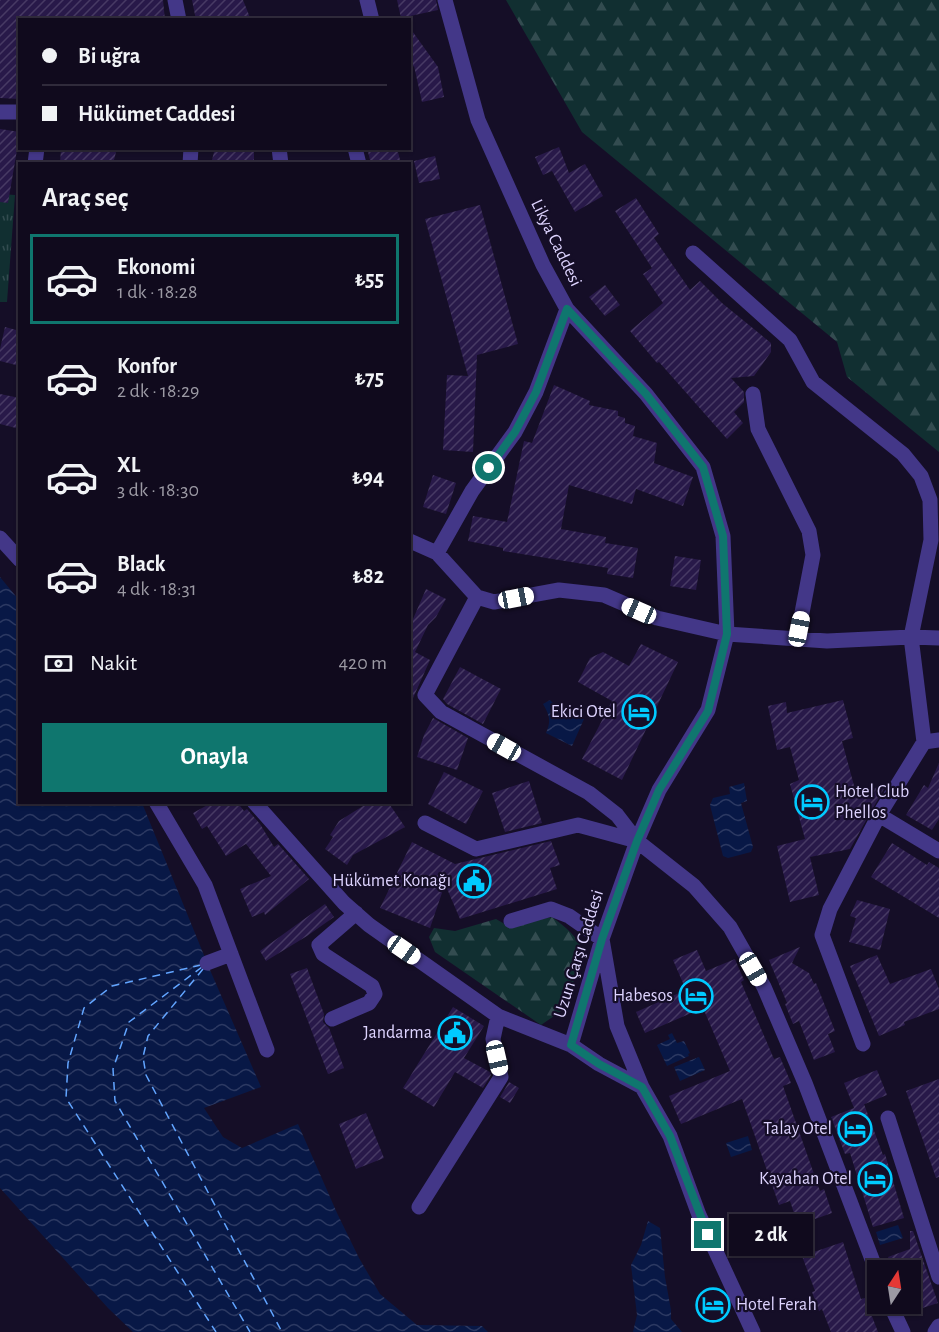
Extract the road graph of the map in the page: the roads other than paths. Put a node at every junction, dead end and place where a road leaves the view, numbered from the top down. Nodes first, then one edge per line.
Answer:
1 (175, 0) edge
2 (367, 0) edge
3 (445, 0) edge
4 (179, 18) edge
5 (372, 18) edge
6 (0, 112) edge
7 (18, 112) edge
8 (693, 253) dead end
9 (567, 309) junction
10 (753, 394) dead end
11 (0, 538) edge
12 (411, 541) edge
13 (437, 553) junction
14 (18, 558) edge
15 (477, 597) junction
16 (727, 634) junction
17 (911, 637) junction
18 (939, 638) edge
19 (797, 639) junction
20 (931, 741) edge
21 (157, 804) edge
22 (261, 805) edge
23 (879, 815) junction
24 (425, 823) dead end
25 (637, 841) junction
26 (937, 844) edge
27 (356, 913) junction
28 (511, 921) dead end
29 (602, 939) junction
30 (231, 954) junction
31 (207, 963) dead end
32 (498, 1016) junction
33 (332, 1019) dead end
34 (863, 1044) dead end
35 (571, 1045) junction
36 (267, 1050) dead end
37 (642, 1087) junction
38 (888, 1118) dead end
39 (419, 1207) dead end
40 (872, 1260) edge
41 (939, 1277) edge
42 (895, 1314) edge
43 (939, 1326) edge
44 (753, 1332) edge
45 (903, 1332) edge
46 (935, 1332) edge

1 - 4 street
2 - 5 street
3 - 9 street, Likya Caddesi
6 - 7 street
8 - 17 street
9 - 13 street, Likya Caddesi
9 - 16 street, Uzun Çarşı Caddesi
10 - 19 street
11 - 14 street
12 - 13 street
13 - 15 street
15 - 16 street
15 - 25 street
16 - 19 street
16 - 25 street, Uzun Çarşı Caddesi
17 - 18 street
17 - 19 street
17 - 20 street
20 - 23 street
21 - 30 street
22 - 27 street
23 - 26 street
23 - 34 street
24 - 25 street
25 - 29 street, Uzun Çarşı Caddesi
25 - 40 street
27 - 32 street
27 - 33 street
28 - 29 street
29 - 35 street, Uzun Çarşı Caddesi
29 - 37 street
30 - 31 street
30 - 36 street
32 - 35 street
32 - 39 street
35 - 37 street
37 - 44 street
38 - 41 street
42 - 45 street
43 - 46 street

